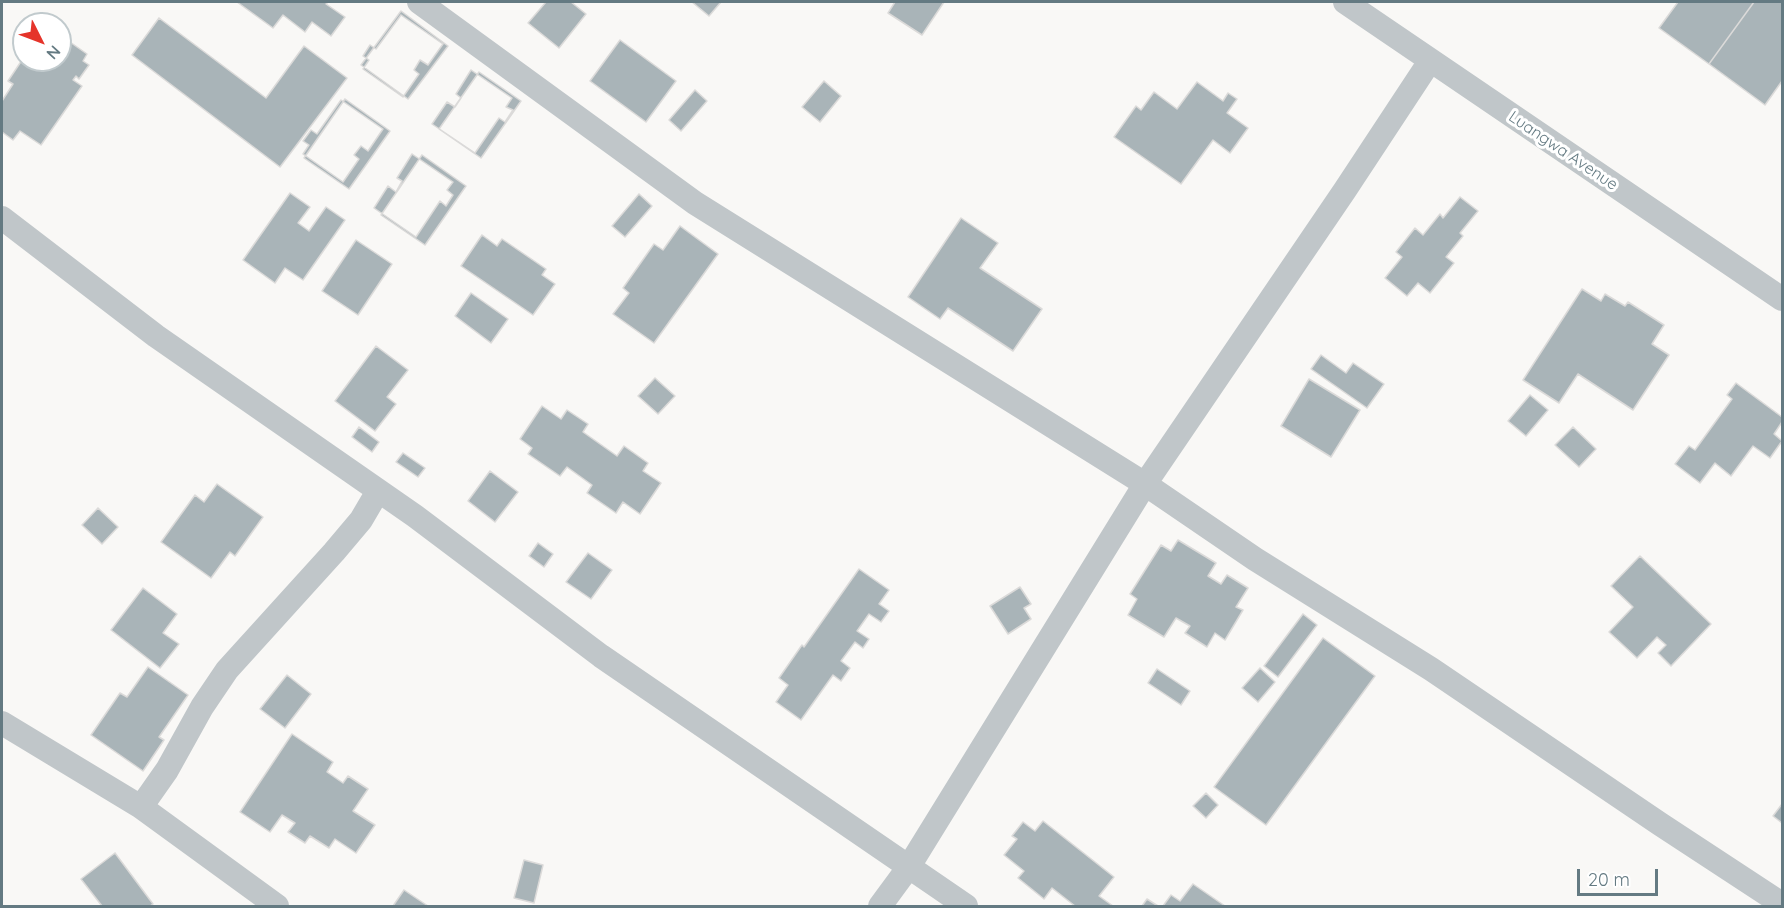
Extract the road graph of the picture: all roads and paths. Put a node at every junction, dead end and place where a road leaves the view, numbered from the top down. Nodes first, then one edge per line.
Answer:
1 (419, 2) edge
2 (1345, 2) edge
3 (1430, 61) junction
4 (2, 218) edge
5 (1782, 299) edge
6 (1145, 484) junction
7 (378, 490) junction
8 (2, 723) edge
9 (141, 807) junction
10 (908, 868) junction
11 (1782, 904) edge
12 (277, 906) edge
13 (880, 906) edge
14 (966, 906) edge

1 - 6 street
2 - 3 street, Luangwa Avenue
3 - 5 street, Luangwa Avenue
3 - 6 street
4 - 7 street
6 - 10 street
6 - 11 street
7 - 9 street
7 - 10 street
8 - 9 street
9 - 12 street
10 - 13 street
10 - 14 street

